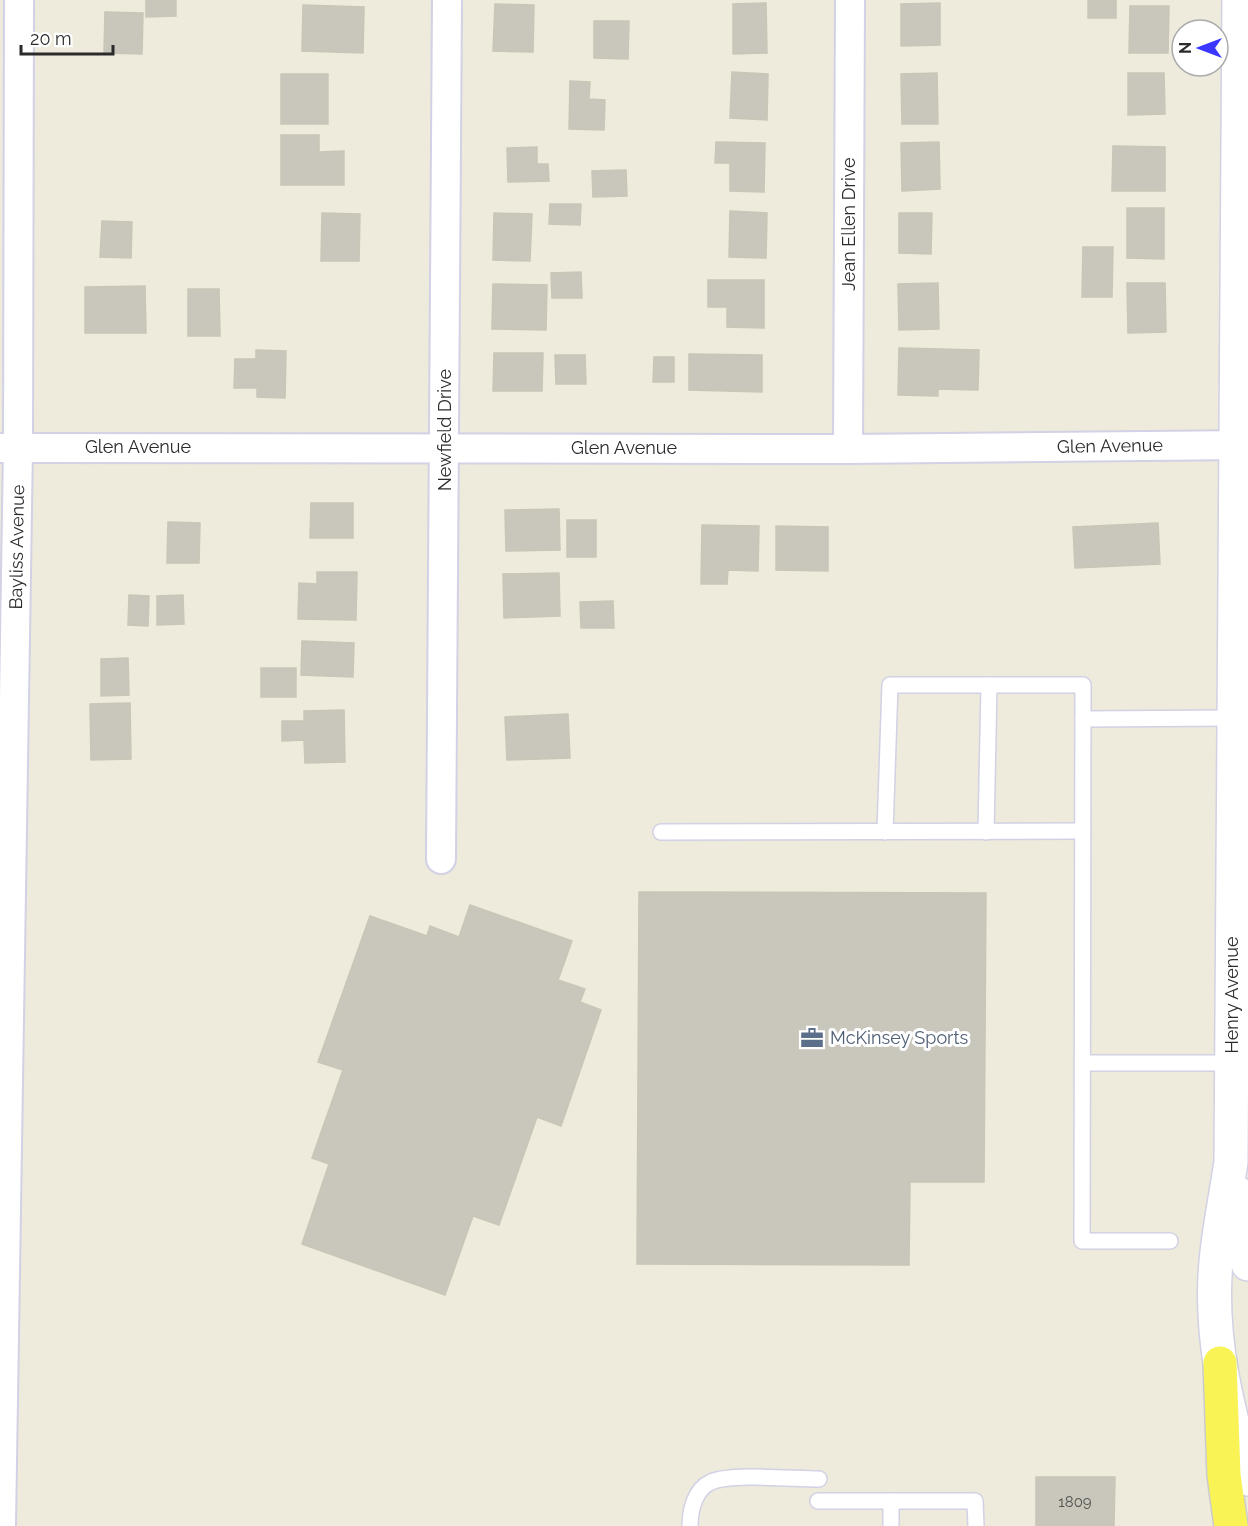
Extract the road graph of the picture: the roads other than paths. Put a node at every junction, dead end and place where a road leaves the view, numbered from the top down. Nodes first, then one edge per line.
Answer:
1 (19, 0) edge
2 (447, 0) edge
3 (850, 0) edge
4 (1239, 0) edge
5 (9, 34) edge
6 (1242, 445) edge
7 (9, 448) edge
8 (444, 448) junction
9 (848, 449) junction
10 (988, 685) junction
11 (1233, 718) junction
12 (1083, 719) junction
13 (986, 831) junction
14 (1083, 831) junction
15 (661, 832) dead end
16 (885, 832) junction
17 (441, 859) dead end
18 (1238, 1061) edge
19 (1083, 1063) junction
20 (1231, 1162) junction
21 (1170, 1241) dead end
22 (1248, 1264) edge
23 (1220, 1363) junction
24 (819, 1479) dead end
25 (1248, 1479) edge
26 (891, 1500) junction
27 (818, 1501) dead end
28 (1, 1526) edge
29 (690, 1526) edge
30 (891, 1526) edge
31 (976, 1526) edge
32 (1231, 1526) edge

1 - 5 street, Bayliss Avenue
2 - 8 street, Newfield Drive
3 - 9 street, Jean Ellen Drive
4 - 6 street, Henry Avenue
5 - 7 street, Bayliss Avenue
6 - 9 street, Glen Avenue
6 - 11 street, Henry Avenue
7 - 8 street, Glen Avenue
7 - 28 street, Bayliss Avenue
8 - 9 street, Glen Avenue
8 - 17 street, Newfield Drive
10 - 12 lane
10 - 13 lane
10 - 16 lane
11 - 12 lane
11 - 18 street, Henry Avenue
12 - 14 lane
13 - 14 lane
13 - 16 lane
14 - 19 lane
15 - 16 lane
18 - 19 lane
18 - 20 street, Henry Avenue
19 - 21 lane
20 - 22 street, Henry Avenue
20 - 23 street, Henry Avenue
23 - 25 street, Henry Avenue
23 - 32 main road
24 - 29 lane
26 - 27 lane
26 - 30 lane
26 - 31 lane

